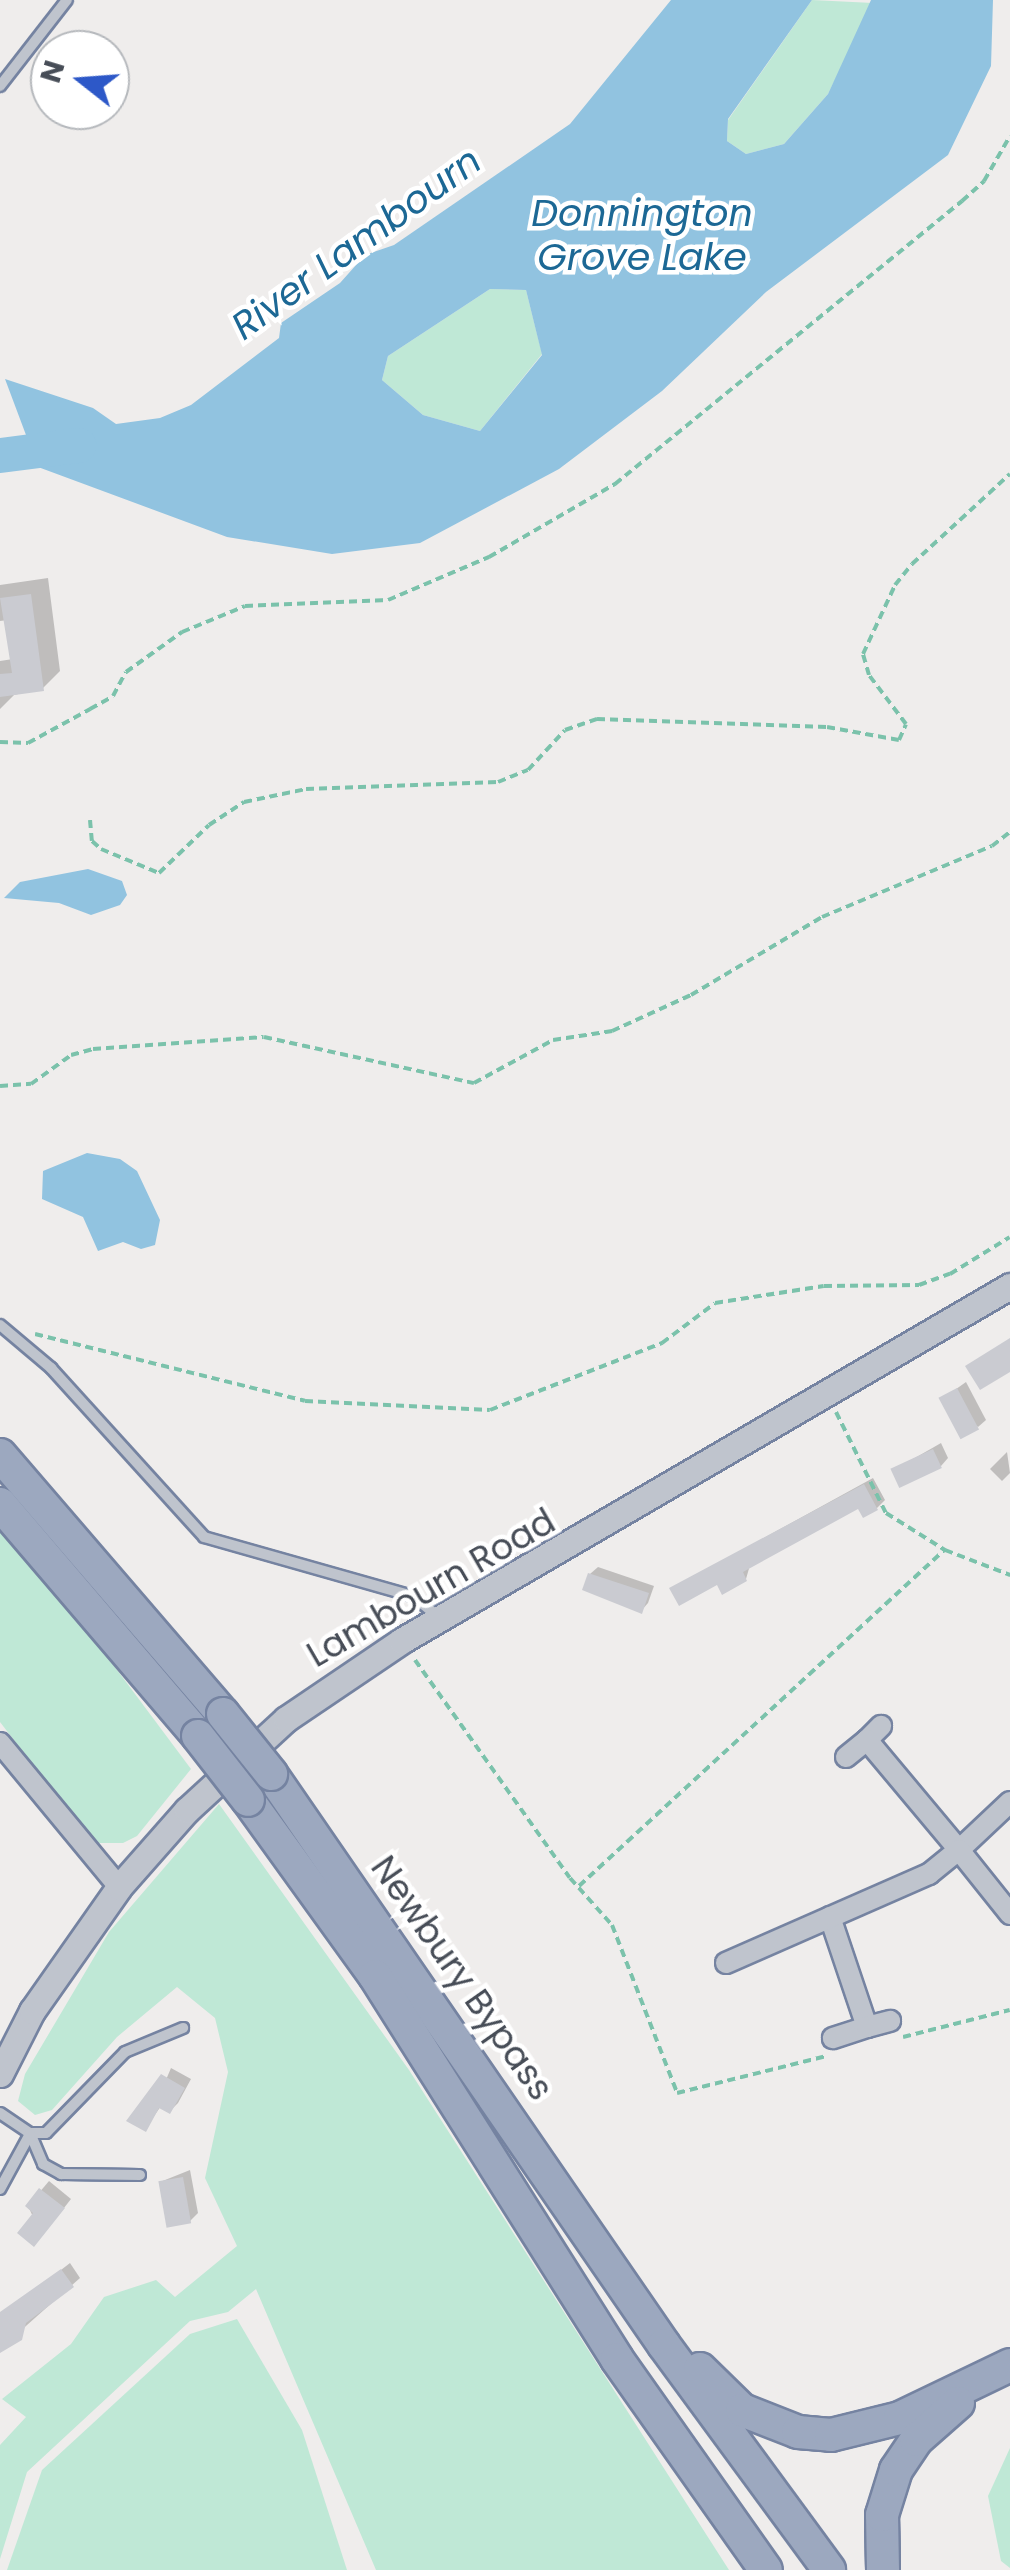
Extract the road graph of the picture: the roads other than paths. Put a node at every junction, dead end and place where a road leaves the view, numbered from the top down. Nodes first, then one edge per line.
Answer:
1 (67, 0) edge
2 (0, 86) edge
3 (1010, 1286) edge
4 (0, 1325) edge
5 (0, 1455) edge
6 (0, 1504) edge
7 (440, 1618) junction
8 (0, 1742) edge
9 (846, 1758) dead end
10 (1010, 1802) edge
11 (960, 1850) junction
12 (119, 1887) junction
13 (1010, 1914) edge
14 (830, 1917) junction
15 (726, 1962) dead end
16 (867, 2027) junction
17 (182, 2028) dead end
18 (895, 2029) road end
19 (838, 2045) road end
20 (0, 2074) edge
21 (0, 2113) edge
22 (30, 2133) junction
23 (140, 2175) dead end
24 (0, 2189) edge
25 (629, 2293) junction
26 (1005, 2368) edge
27 (762, 2570) edge
28 (829, 2570) edge
29 (883, 2570) edge

1 - 2 lane
3 - 7 street, Lambourn Road
4 - 7 lane
5 - 25 highway, Newbury Bypass, bridge
6 - 27 highway, Newbury Bypass, bridge
7 - 12 street, Lambourn Road
8 - 12 street
9 - 11 street
10 - 11 street
11 - 13 street
11 - 14 street
12 - 20 street, Lambourn Road
14 - 15 street
14 - 16 street
16 - 18 street
16 - 19 street
17 - 22 lane
21 - 22 lane
22 - 23 lane
22 - 24 lane
25 - 26 highway
25 - 28 highway, Newbury Bypass
26 - 29 highway

